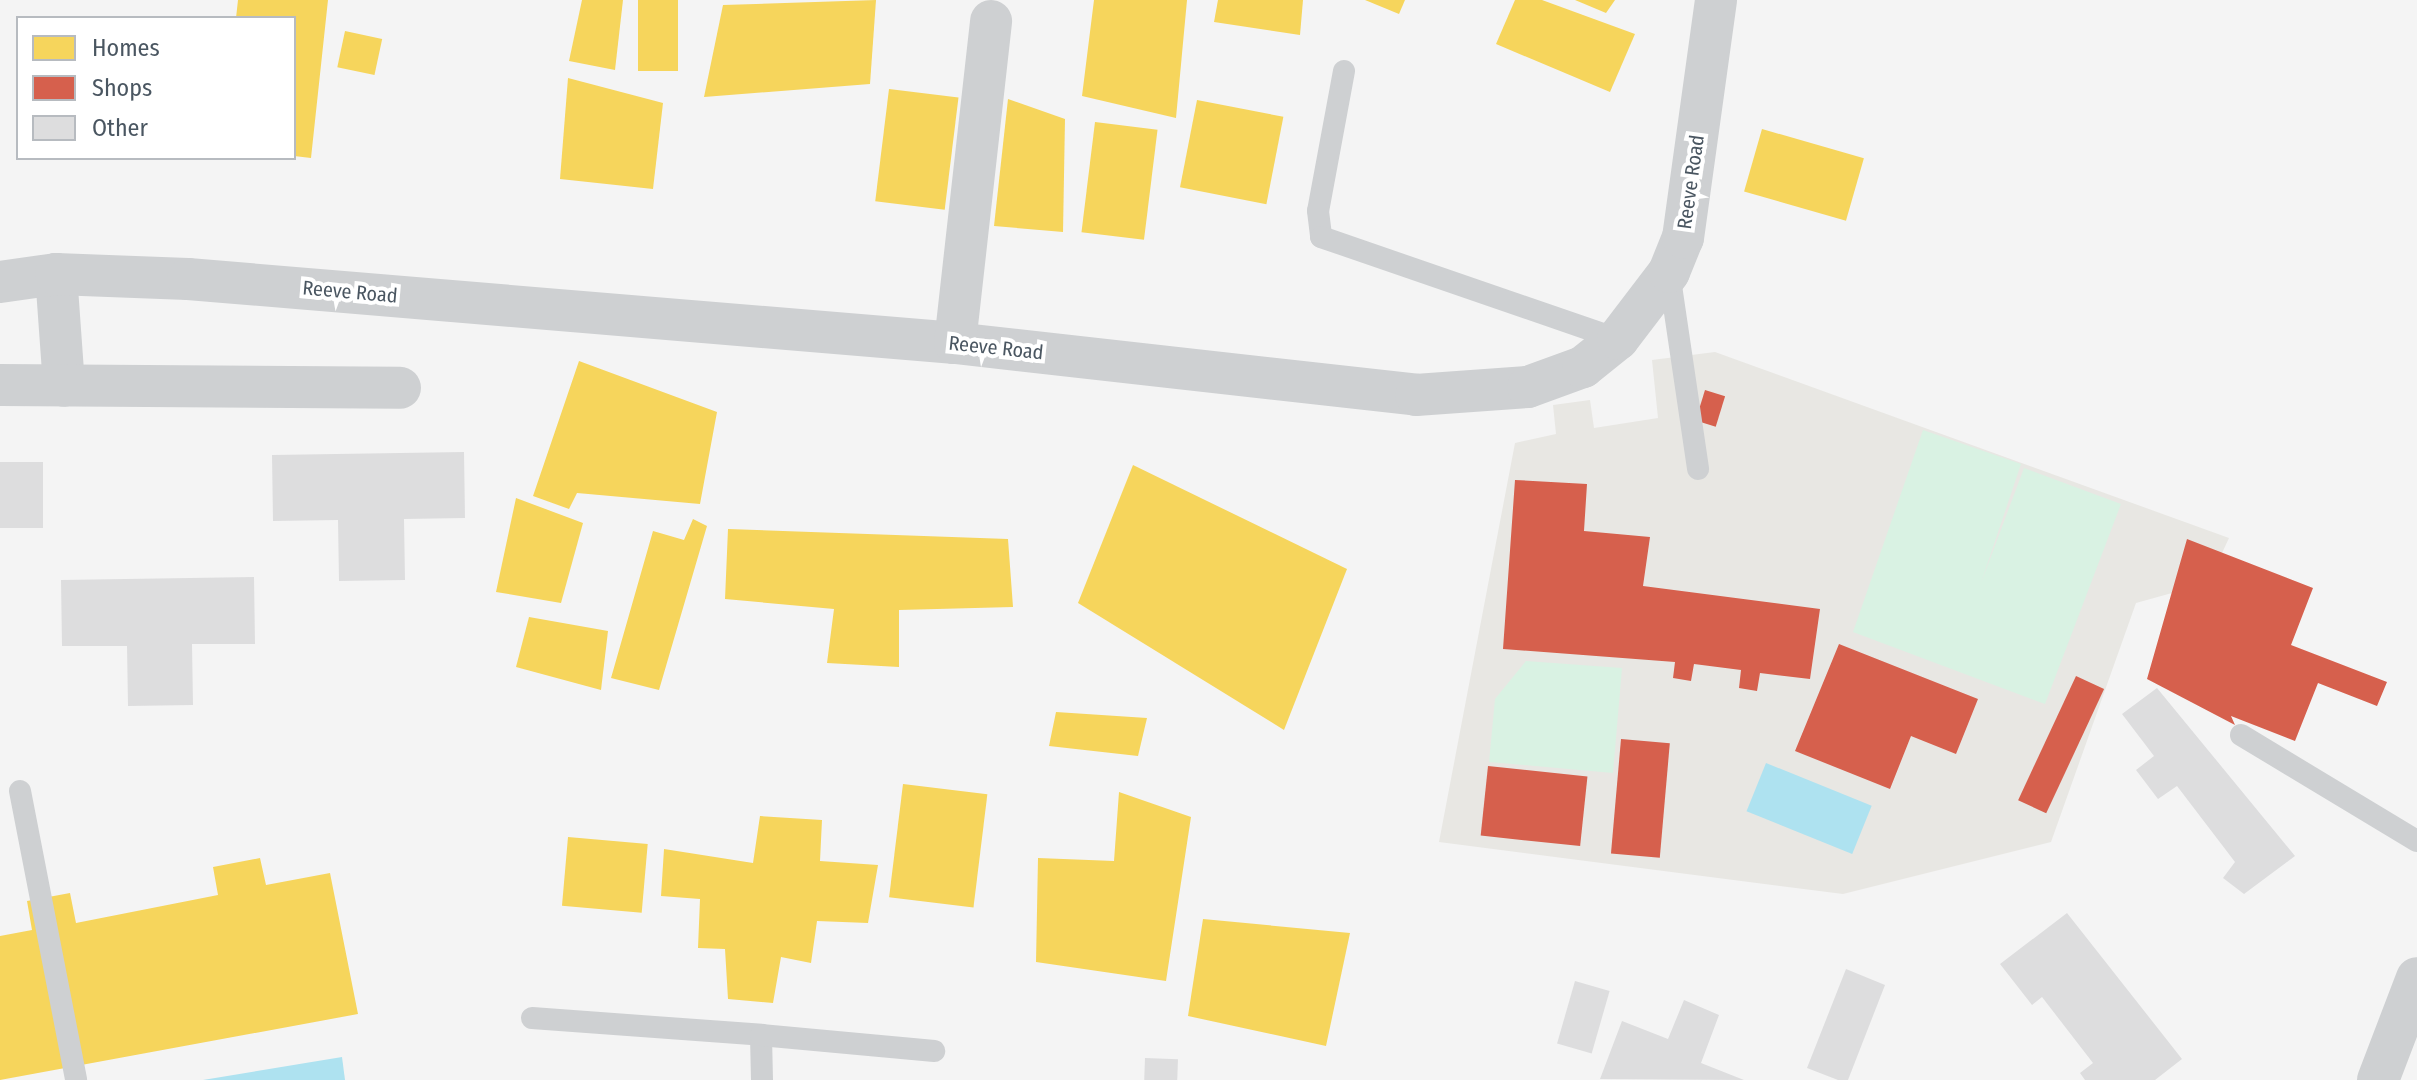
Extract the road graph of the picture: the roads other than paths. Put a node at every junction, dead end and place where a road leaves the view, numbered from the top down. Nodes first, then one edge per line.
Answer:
1 (1716, 0) edge
2 (991, 21) dead end
3 (1344, 71) dead end
4 (1669, 272) junction
5 (56, 274) junction
6 (0, 282) edge
7 (1618, 339) junction
8 (955, 343) junction
9 (0, 385) edge
10 (64, 386) junction
11 (400, 388) dead end
12 (1698, 469) dead end
13 (2241, 735) dead end
14 (20, 791) dead end
15 (2417, 841) edge
16 (2417, 978) edge
17 (532, 1018) dead end
18 (761, 1035) junction
19 (934, 1051) dead end
20 (76, 1080) edge
21 (762, 1080) edge
22 (2378, 1080) edge

1 - 4 street, Reeve Road
2 - 8 street
3 - 7 lane
4 - 7 street, Reeve Road
4 - 12 lane
5 - 6 street, Reeve Road
5 - 8 street, Reeve Road
5 - 10 street
7 - 8 street, Reeve Road
9 - 10 street
10 - 11 street
13 - 15 lane
14 - 20 lane
16 - 22 street
17 - 18 lane
18 - 19 lane
18 - 21 lane

